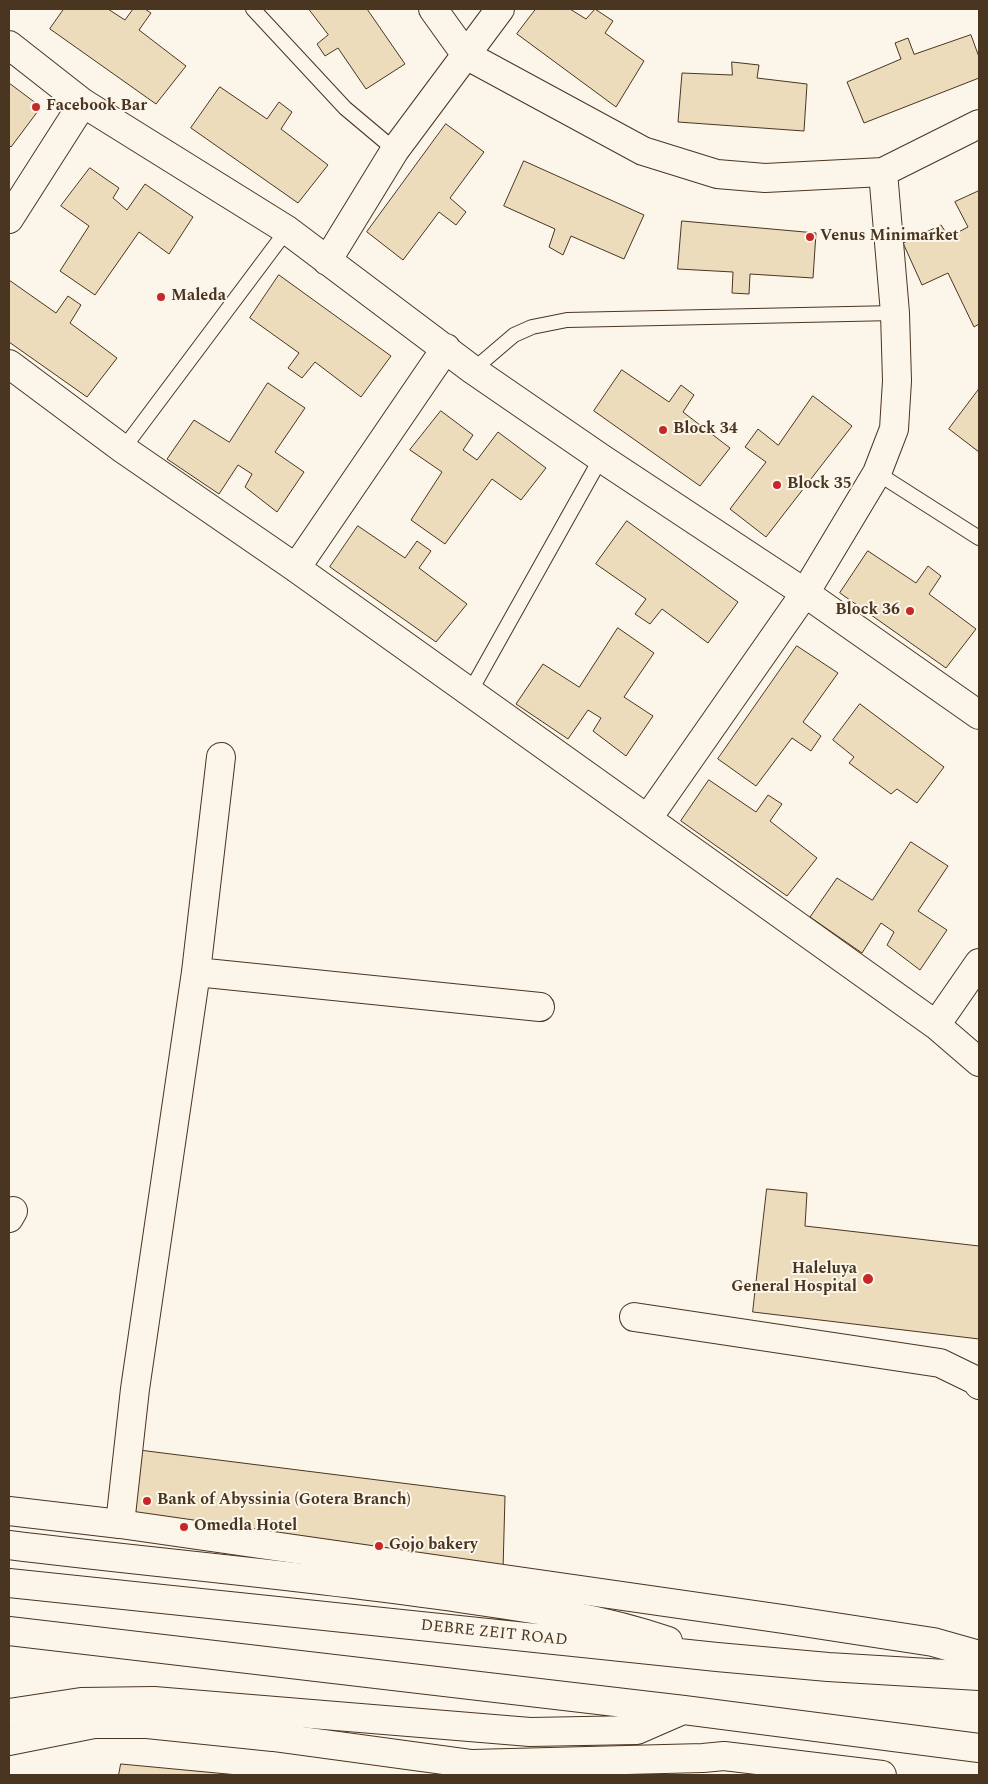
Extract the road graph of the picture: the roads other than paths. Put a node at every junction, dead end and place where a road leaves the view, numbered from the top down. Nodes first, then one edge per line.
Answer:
1 (253, 9) edge
2 (434, 9) edge
3 (500, 9) edge
4 (9, 45) edge
5 (466, 55) junction
6 (82, 103) junction
7 (979, 124) edge
8 (395, 150) junction
9 (883, 172) junction
10 (9, 219) edge
11 (287, 230) junction
12 (327, 261) junction
13 (894, 313) junction
14 (446, 348) junction
15 (9, 364) edge
16 (474, 370) junction
17 (123, 449) junction
18 (600, 458) junction
19 (877, 473) junction
20 (979, 538) edge
21 (296, 568) junction
22 (805, 593) junction
23 (470, 692) junction
24 (979, 715) edge
25 (221, 757) dead end
26 (648, 818) junction
27 (979, 963) edge
28 (196, 972) junction
29 (540, 1007) dead end
30 (936, 1025) junction
31 (979, 1062) edge
32 (634, 1317) dead end
33 (979, 1385) edge
34 (9, 1511) edge
35 (120, 1524) junction
36 (9, 1545) edge
37 (9, 1583) edge
38 (9, 1631) edge
39 (979, 1655) edge
40 (717, 1657) junction
41 (979, 1676) edge
42 (684, 1710) junction
43 (9, 1713) edge
44 (9, 1742) edge
45 (979, 1748) edge
46 (882, 1775) edge

1 - 8 lane
2 - 5 street
3 - 5 street
4 - 6 street
5 - 8 street
5 - 9 street
6 - 10 street
6 - 11 street
7 - 9 street
8 - 12 street
9 - 13 street
11 - 12 street
11 - 17 lane
12 - 14 street
13 - 16 lane
13 - 19 street
14 - 16 street
14 - 21 street
15 - 17 street
16 - 18 street
17 - 21 street
18 - 22 street
18 - 23 lane
19 - 20 lane
19 - 22 street
21 - 23 street
22 - 24 street
22 - 26 street
23 - 26 street
25 - 28 street
26 - 30 street
27 - 30 street
28 - 29 street
28 - 35 street
30 - 31 street
32 - 33 street
34 - 35 street
35 - 39 street
36 - 40 street
37 - 40 street, DEBRE ZEIT ROAD
38 - 42 street
40 - 41 street, DEBRE ZEIT ROAD
42 - 43 street
42 - 45 street
44 - 46 street

